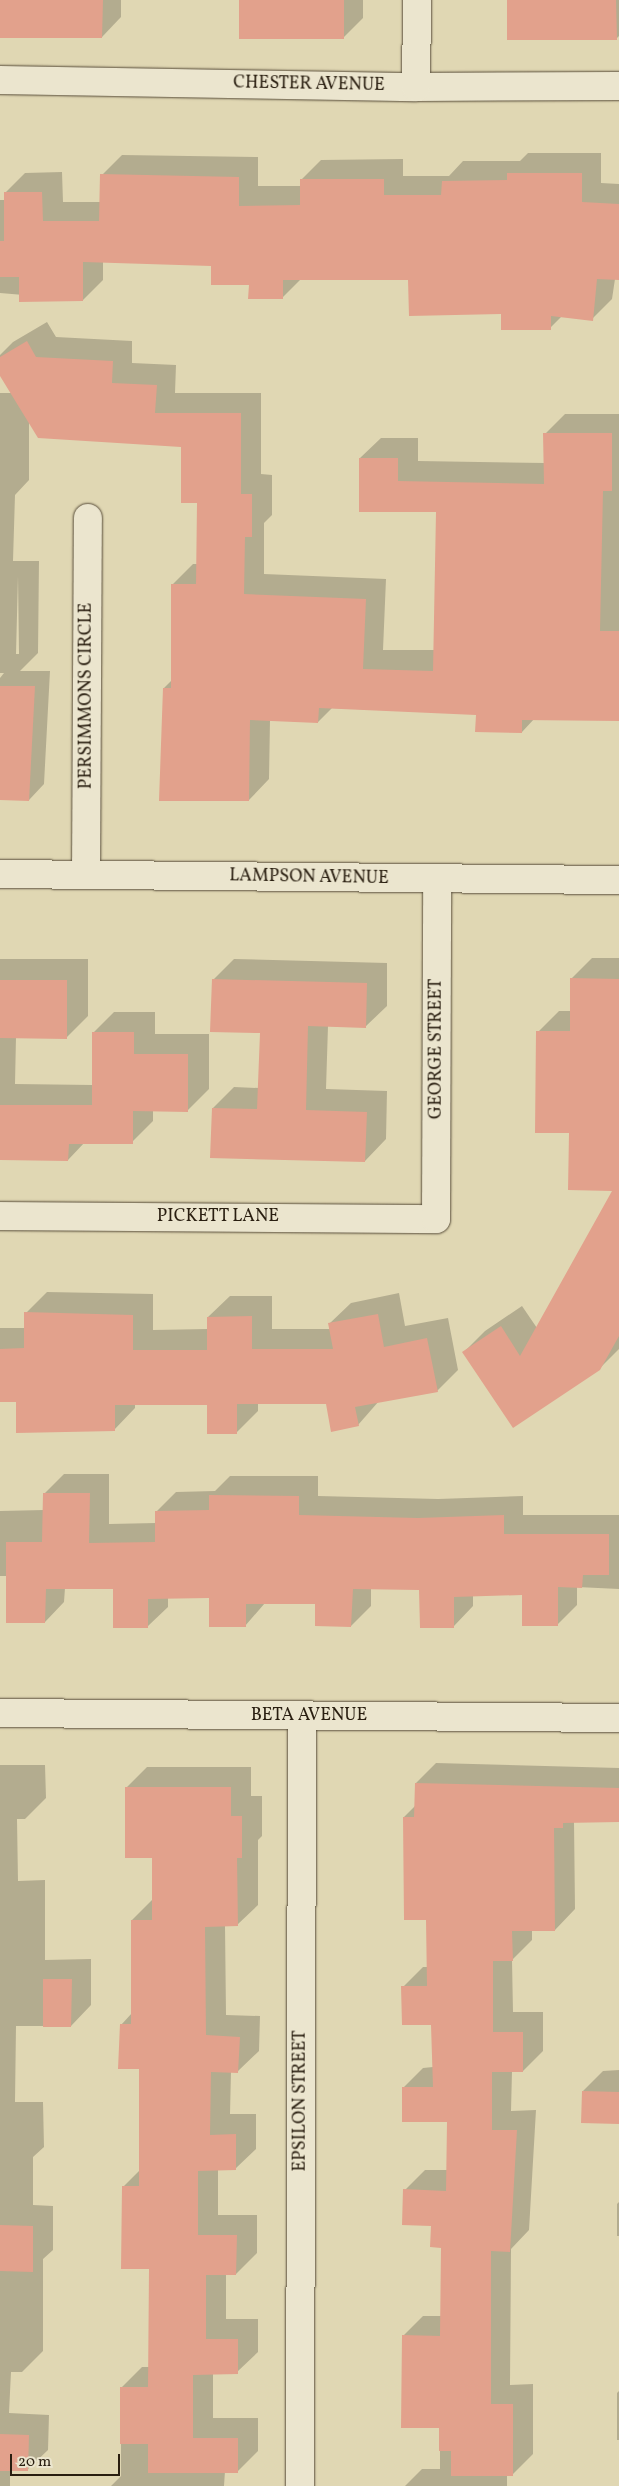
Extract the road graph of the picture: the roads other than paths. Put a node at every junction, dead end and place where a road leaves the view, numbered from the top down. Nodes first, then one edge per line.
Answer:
1 (417, 0) edge
2 (0, 80) edge
3 (619, 86) edge
4 (416, 87) junction
5 (88, 518) dead end
6 (0, 874) edge
7 (86, 875) junction
8 (438, 880) junction
9 (619, 880) edge
10 (0, 1216) edge
11 (436, 1219) joint
12 (0, 1713) edge
13 (302, 1716) junction
14 (619, 1718) edge
15 (300, 2486) edge

1 - 4 street
2 - 4 street, CHESTER AVENUE
3 - 4 street, CHESTER AVENUE
5 - 7 street, PERSIMMONS CIRCLE
6 - 7 street, LAMPSON AVENUE
7 - 8 street, LAMPSON AVENUE
8 - 9 street, LAMPSON AVENUE
8 - 11 street, GEORGE STREET
10 - 11 street, PICKETT LANE
12 - 13 street, BETA AVENUE
13 - 14 street, BETA AVENUE
13 - 15 street, EPSILON STREET

